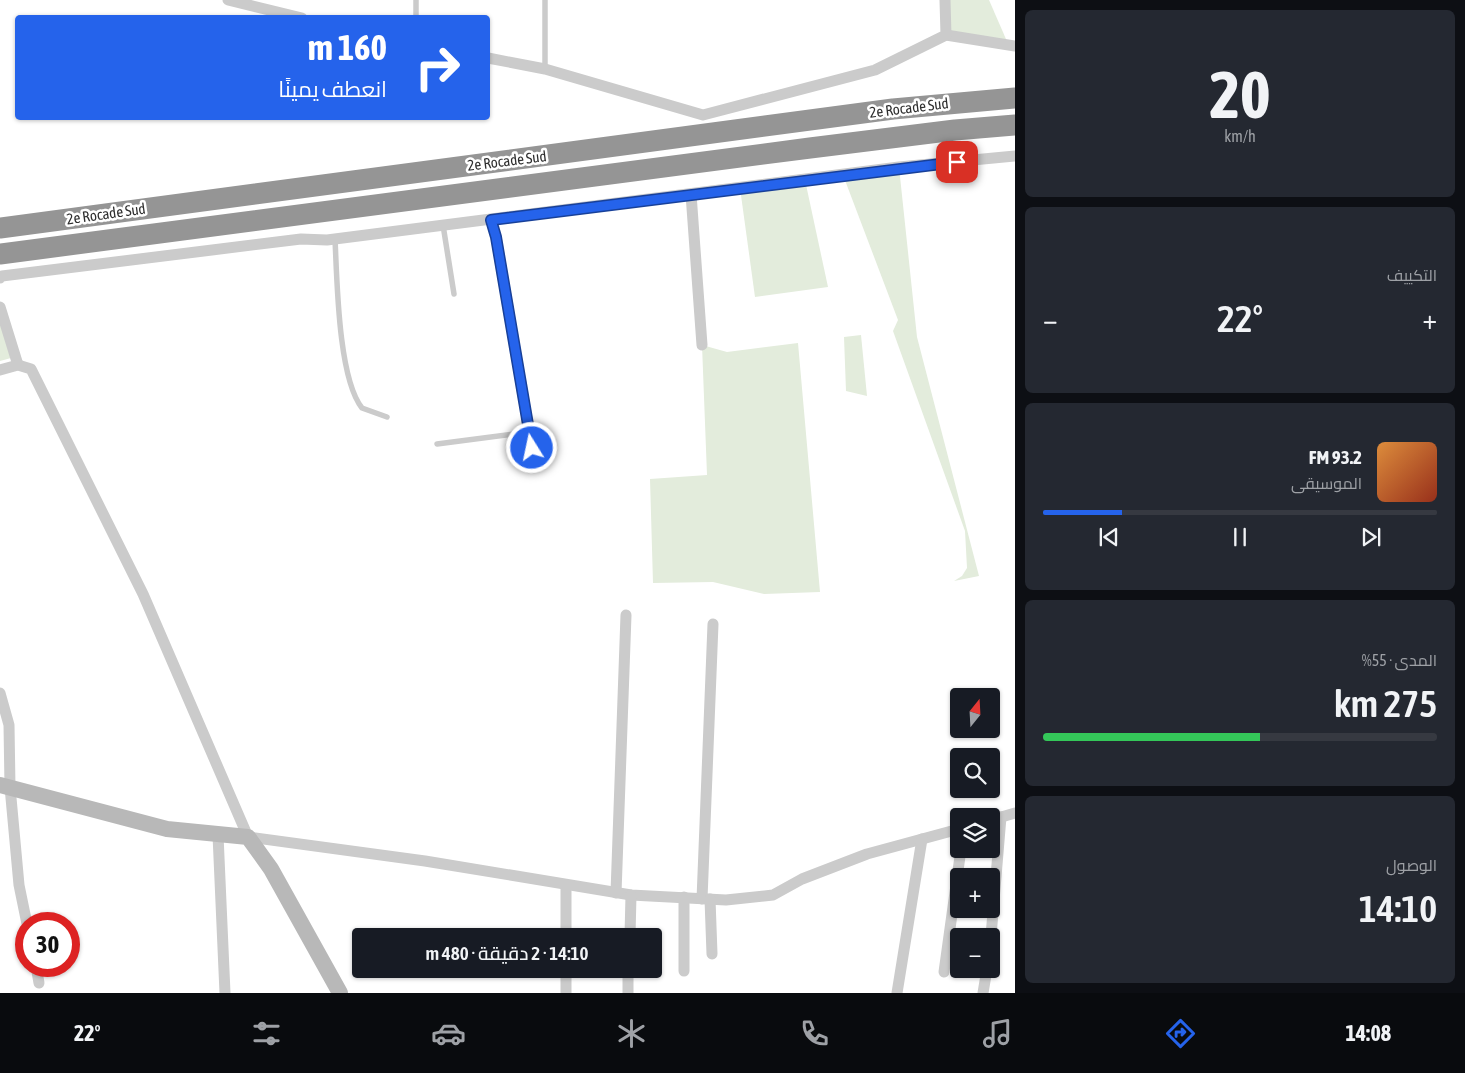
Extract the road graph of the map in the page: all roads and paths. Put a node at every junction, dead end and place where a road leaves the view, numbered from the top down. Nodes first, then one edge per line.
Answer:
1 (228, 0) edge
2 (416, 0) edge
3 (545, 0) edge
4 (945, 0) edge
5 (290, 15) edge
6 (416, 15) edge
7 (946, 35) junction
8 (1015, 46) edge
9 (490, 58) edge
10 (545, 69) junction
11 (1015, 98) edge
12 (1015, 125) edge
13 (1015, 156) edge
14 (692, 194) junction
15 (491, 220) junction
16 (443, 225) junction
17 (0, 228) edge
18 (335, 239) junction
19 (0, 254) edge
20 (0, 278) edge
21 (454, 294) dead end
22 (0, 307) edge
23 (702, 345) dead end
24 (18, 365) junction
25 (0, 370) edge
26 (387, 417) dead end
27 (529, 432) junction
28 (437, 444) dead end
29 (532, 448) dead end
30 (626, 615) dead end
31 (713, 624) dead end
32 (0, 693) edge
33 (5, 786) edge
34 (1015, 813) edge
35 (1000, 818) edge
36 (950, 831) edge
37 (218, 835) junction
38 (248, 837) junction
39 (922, 839) junction
40 (960, 858) edge
41 (994, 858) edge
42 (566, 885) junction
43 (616, 892) junction
44 (631, 895) junction
45 (684, 898) junction
46 (706, 899) junction
47 (25, 912) edge
48 (566, 928) edge
49 (630, 928) edge
50 (991, 928) edge
51 (712, 954) dead end
52 (684, 971) dead end
53 (944, 972) dead end
54 (38, 977) edge
55 (566, 978) edge
56 (628, 978) edge
57 (986, 978) edge
58 (39, 983) dead end
59 (225, 993) edge
60 (340, 993) edge
61 (566, 993) edge
62 (628, 993) edge
63 (897, 993) edge
64 (983, 993) edge

1 - 5 street
2 - 6 lane
3 - 10 lane
4 - 7 street
7 - 8 street
7 - 10 street
9 - 10 street
11 - 17 highway, 2e Rocade Sud
12 - 19 highway, 2e Rocade Sud
13 - 14 street
14 - 15 street
14 - 23 street
15 - 16 street
15 - 27 street
16 - 18 street
16 - 21 lane
18 - 20 street
18 - 26 lane
22 - 24 street
24 - 25 street
24 - 38 street
27 - 28 lane
27 - 29 street
30 - 43 street
31 - 46 street
32 - 33 street
33 - 37 street
33 - 47 street
34 - 35 street
36 - 39 street
37 - 38 street
37 - 59 street
38 - 42 street
38 - 60 street
39 - 46 street
39 - 63 street
40 - 53 street
41 - 50 street
42 - 43 street
42 - 48 street
43 - 44 street
44 - 45 street
44 - 49 street
45 - 46 street
45 - 52 street
46 - 51 street
54 - 58 street
55 - 61 street
56 - 62 street
57 - 64 street

